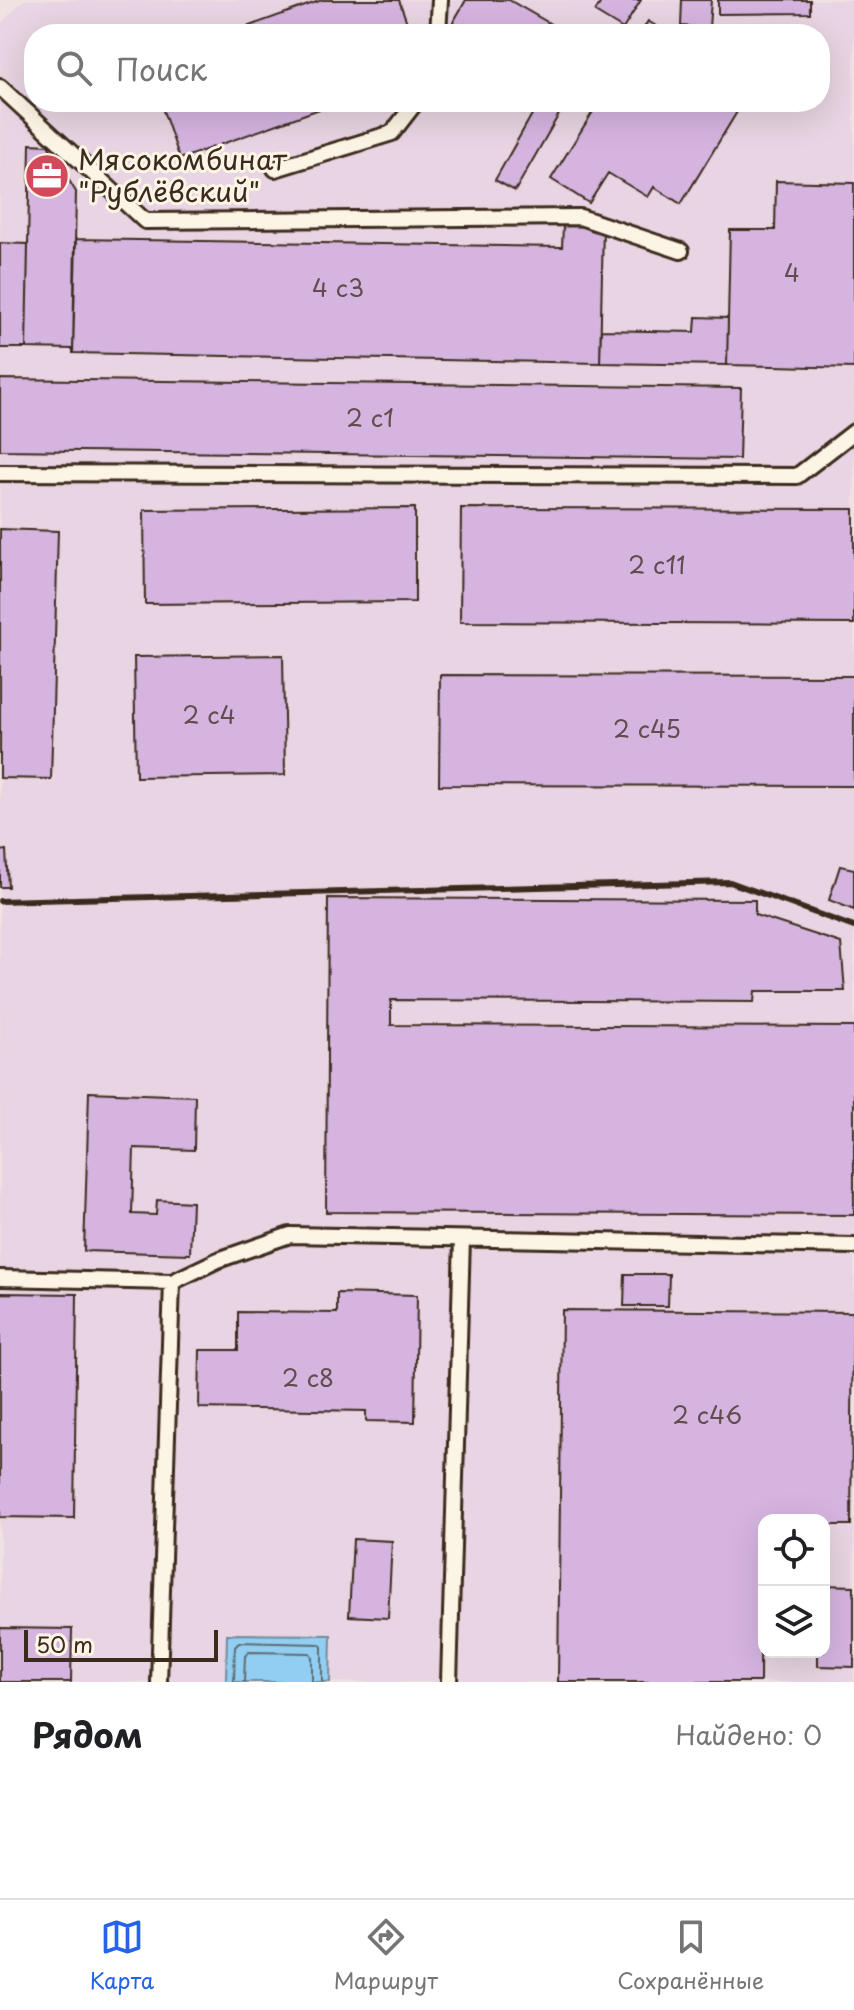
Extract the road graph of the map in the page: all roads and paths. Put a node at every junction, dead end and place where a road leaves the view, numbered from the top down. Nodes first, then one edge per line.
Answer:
1 (440, 0) edge
2 (439, 24) edge
3 (0, 87) edge
4 (24, 109) edge
5 (27, 112) edge
6 (408, 112) edge
7 (275, 169) dead end
8 (681, 251) dead end
9 (854, 432) edge
10 (0, 473) edge
11 (462, 1239) junction
12 (854, 1246) edge
13 (0, 1278) edge
14 (172, 1282) junction
15 (159, 1682) edge
16 (449, 1682) edge

1 - 2 lane
3 - 4 lane
5 - 8 lane
6 - 7 lane
9 - 10 lane
11 - 12 lane
11 - 14 lane
11 - 16 lane
13 - 14 lane
14 - 15 lane

